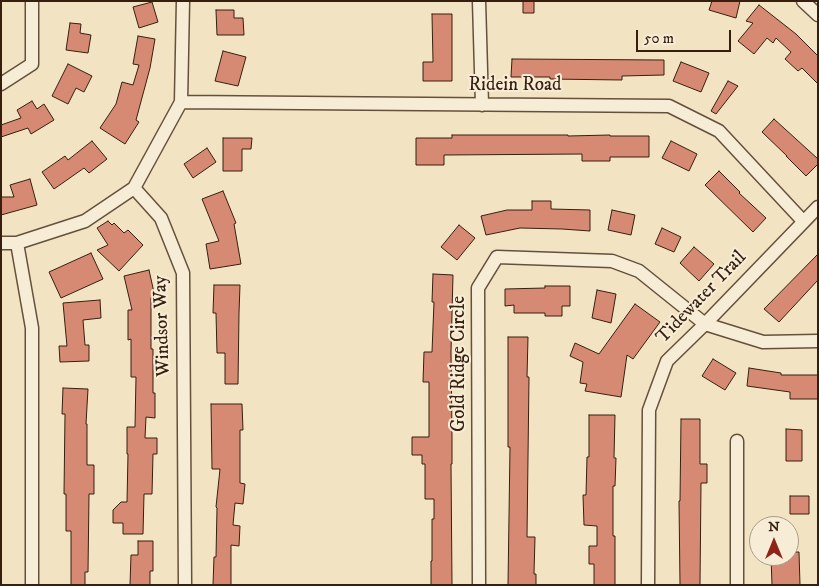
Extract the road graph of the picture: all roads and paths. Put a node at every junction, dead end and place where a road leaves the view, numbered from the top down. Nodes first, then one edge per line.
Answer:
1 (32, 1) edge
2 (183, 1) edge
3 (479, 1) edge
4 (803, 1) edge
5 (818, 16) edge
6 (1, 84) edge
7 (181, 102) junction
8 (482, 105) junction
9 (134, 188) junction
10 (818, 206) edge
11 (803, 222) junction
12 (1, 243) edge
13 (17, 243) junction
14 (705, 324) junction
15 (818, 341) edge
16 (737, 441) dead end
17 (32, 585) edge
18 (185, 585) edge
19 (479, 585) edge
20 (648, 585) edge
21 (737, 585) edge

1 - 6 street
2 - 7 street
3 - 8 street
4 - 5 street
7 - 8 street, Ridein Road
7 - 9 street
8 - 11 street, Ridein Road
9 - 13 street
9 - 18 street, Windsor Way
10 - 11 street, Tidewater Trail
11 - 14 street, Tidewater Trail
12 - 13 street
13 - 17 street
14 - 15 street
14 - 19 street, Gold Ridge Circle
14 - 20 street, Tidewater Trail
16 - 21 street

